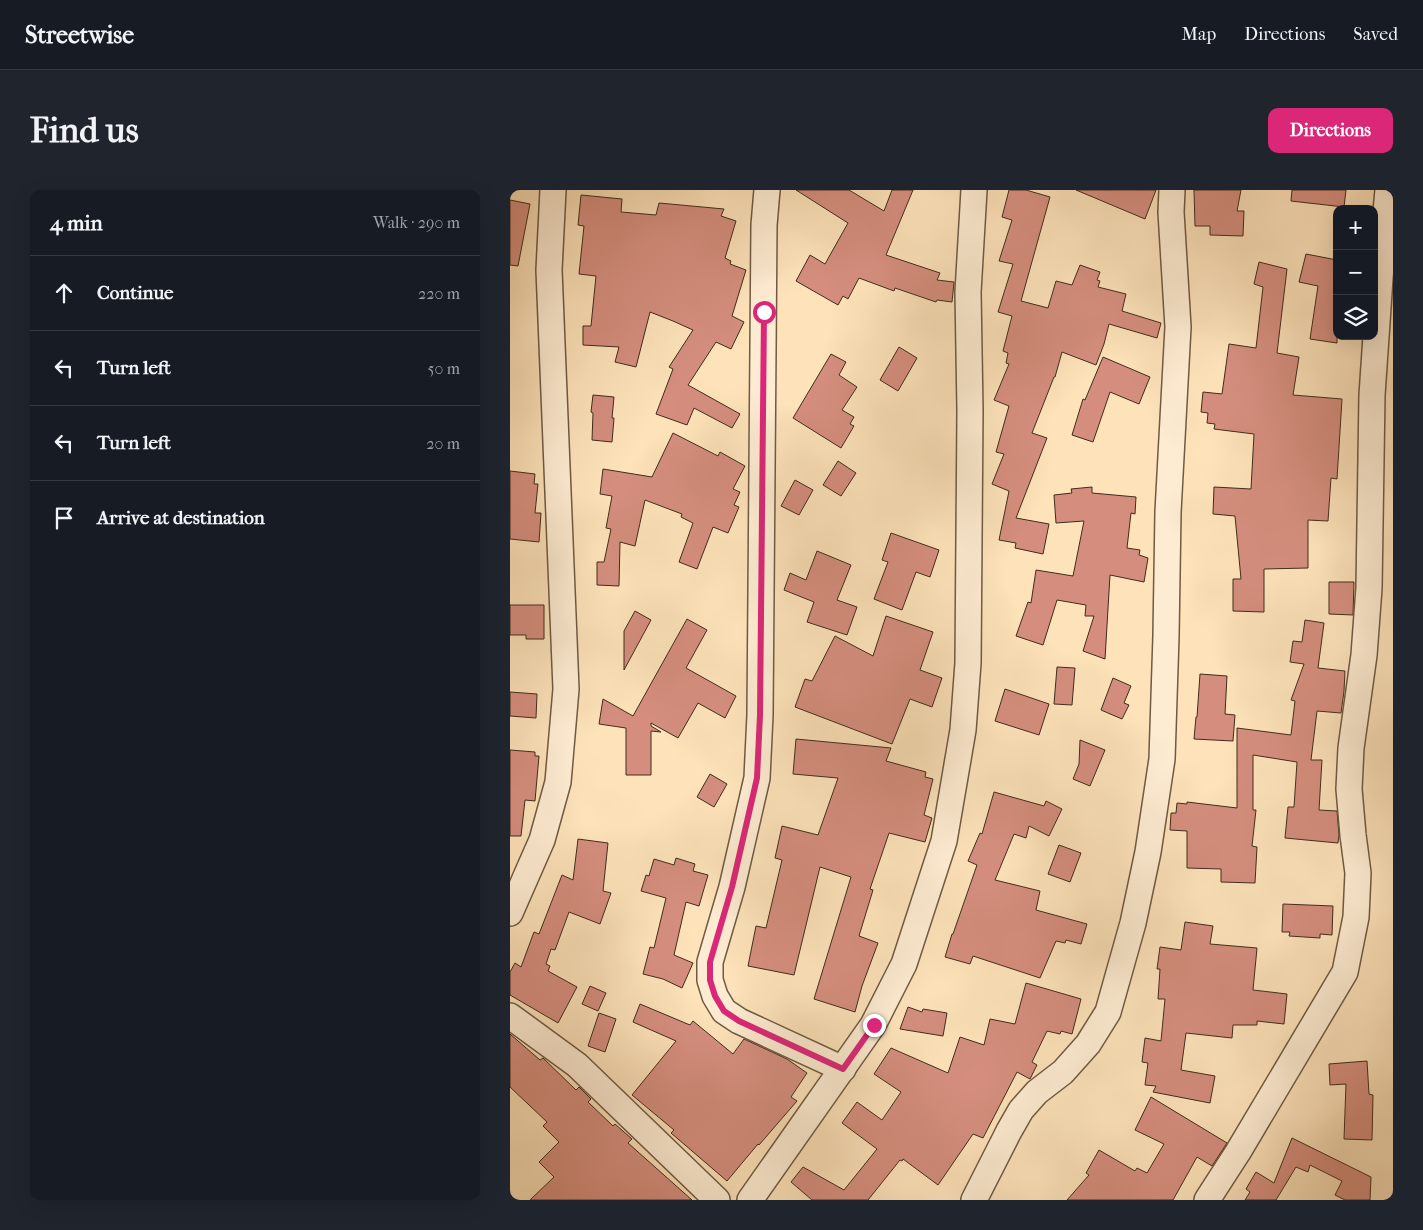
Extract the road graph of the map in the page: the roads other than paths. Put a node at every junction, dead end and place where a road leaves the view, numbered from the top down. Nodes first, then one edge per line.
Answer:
1 (553, 190) edge
2 (767, 190) edge
3 (974, 190) edge
4 (1172, 190) edge
5 (1388, 190) edge
6 (510, 913) edge
7 (510, 1016) edge
8 (843, 1069) junction
9 (717, 1200) edge
10 (750, 1200) edge
11 (974, 1200) edge
12 (1207, 1200) edge

1 - 6 street
2 - 8 street
3 - 8 street
4 - 11 street
5 - 12 street
7 - 9 street
8 - 10 street

